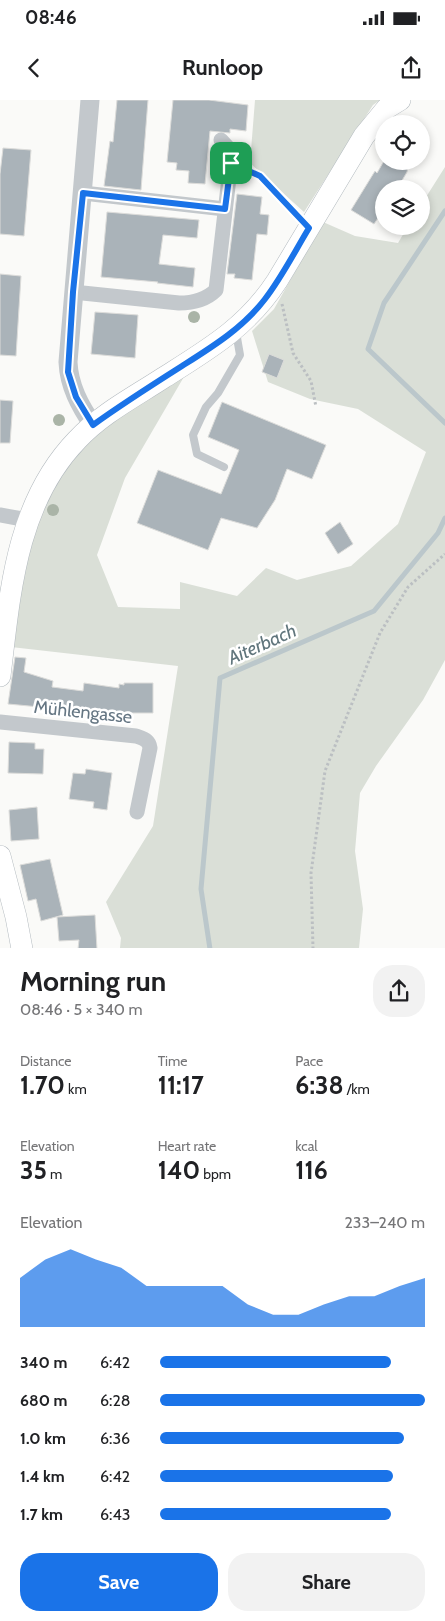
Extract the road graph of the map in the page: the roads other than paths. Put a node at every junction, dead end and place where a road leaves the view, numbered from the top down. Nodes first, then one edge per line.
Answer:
1 (90, 100) edge
2 (400, 100) edge
3 (222, 140) dead end
4 (83, 193) junction
5 (225, 209) junction
6 (73, 292) junction
7 (235, 330) junction
8 (93, 425) junction
9 (224, 467) dead end
10 (0, 515) edge
11 (28, 520) junction
12 (3, 632) edge
13 (0, 676) edge
14 (0, 722) edge
15 (137, 812) dead end
16 (0, 856) edge
17 (22, 948) edge

1 - 4 street
2 - 7 main road
3 - 5 street
4 - 5 street
4 - 6 street
5 - 6 street
6 - 8 street
7 - 8 main road
7 - 9 lane
8 - 11 main road
10 - 11 street
11 - 12 main road
12 - 13 main road
14 - 15 street, Mühlengasse
16 - 17 main road

